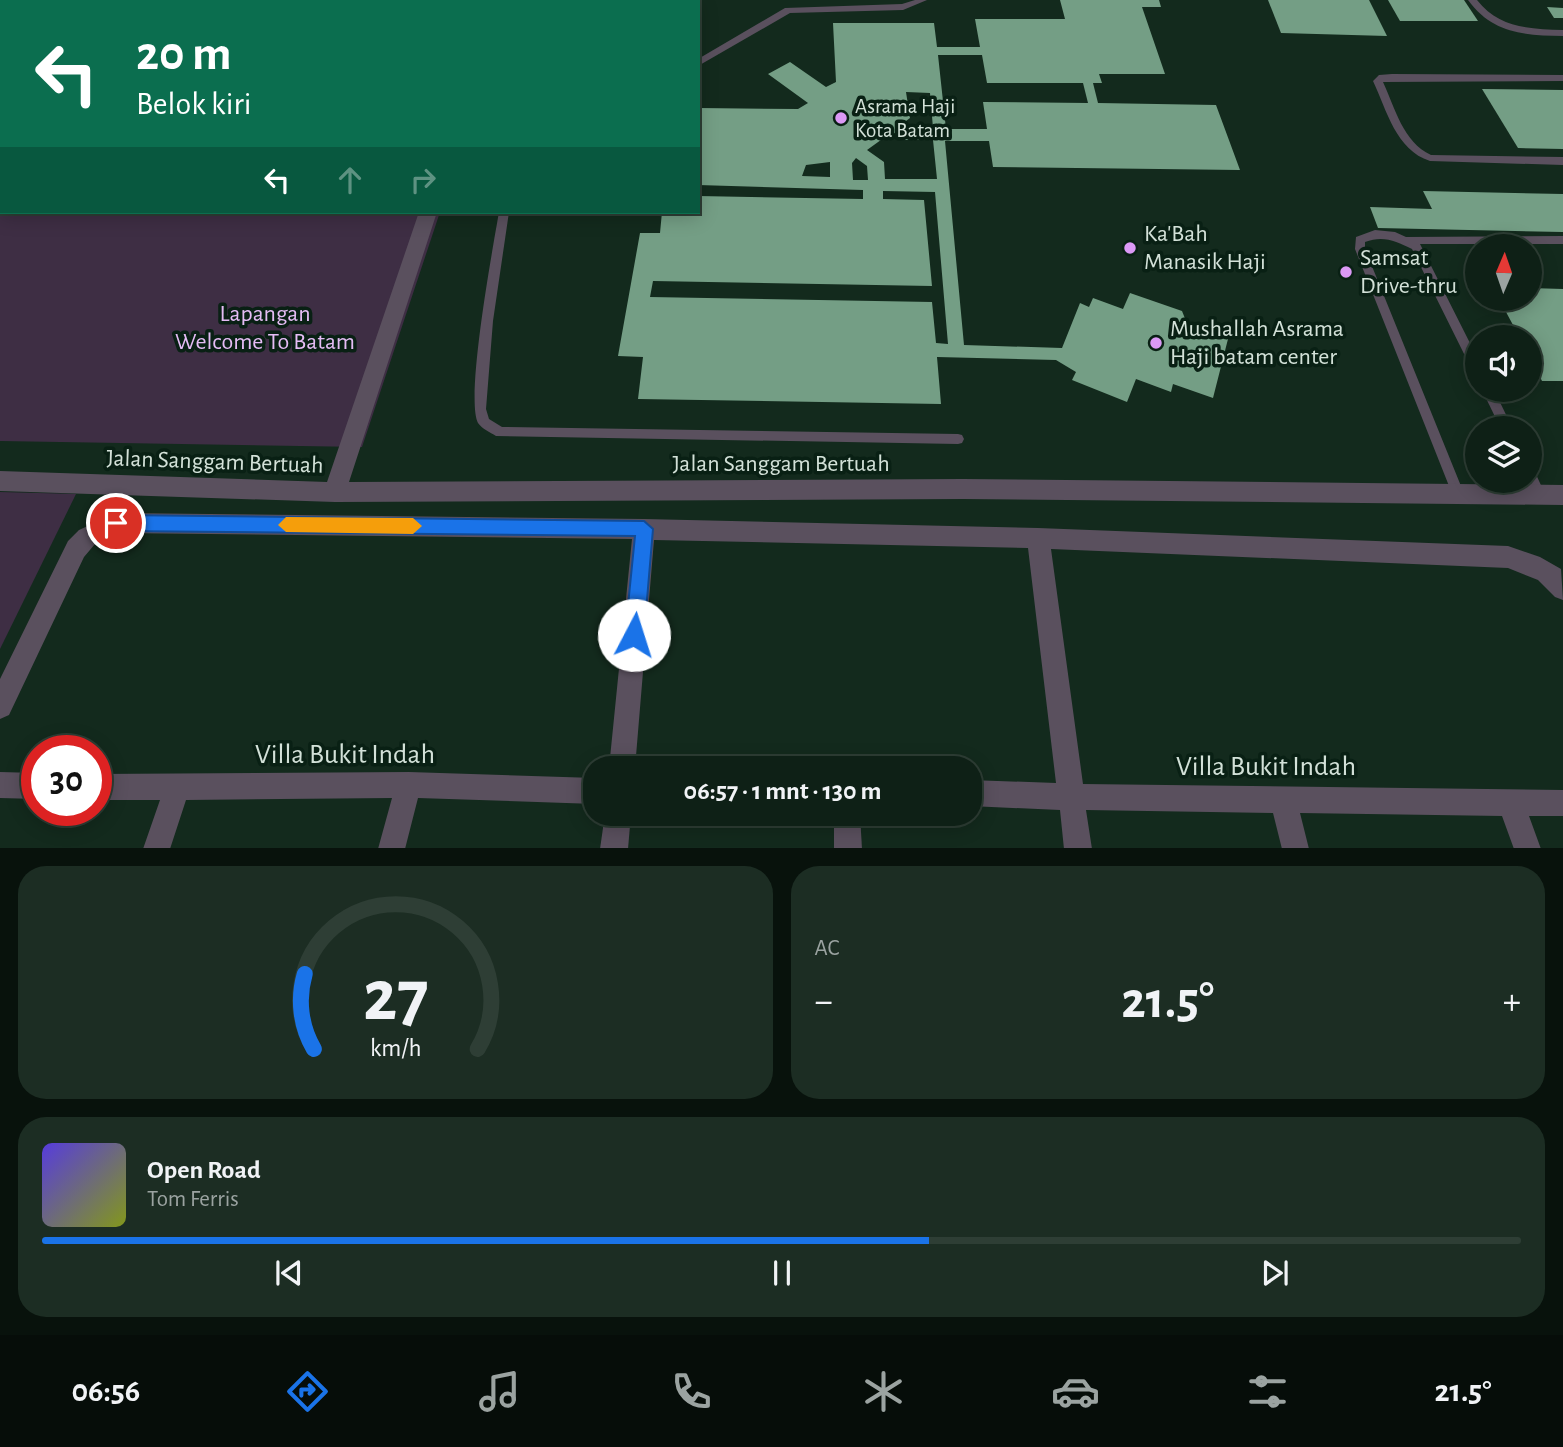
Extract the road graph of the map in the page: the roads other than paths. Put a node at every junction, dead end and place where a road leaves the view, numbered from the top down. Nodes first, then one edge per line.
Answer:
1 (923, 0) edge
2 (1472, 0) edge
3 (1563, 33) edge
4 (700, 62) edge
5 (1563, 78) edge
6 (1563, 161) edge
7 (427, 214) edge
8 (504, 214) edge
9 (1408, 240) junction
10 (1563, 240) edge
11 (1465, 345) edge
12 (958, 439) dead end
13 (0, 481) edge
14 (1542, 487) edge
15 (1465, 490) edge
16 (1457, 491) junction
17 (335, 492) junction
18 (1563, 495) edge
19 (644, 529) junction
20 (1038, 538) junction
21 (1563, 589) edge
22 (0, 706) edge
23 (623, 756) edge
24 (0, 785) edge
25 (409, 785) junction
26 (21, 786) edge
27 (112, 787) edge
28 (177, 788) junction
29 (583, 791) edge
30 (982, 793) edge
31 (1070, 797) junction
32 (1283, 799) junction
33 (1510, 801) junction
34 (1563, 803) edge
35 (617, 826) edge
36 (847, 826) edge
37 (156, 848) edge
38 (391, 848) edge
39 (614, 848) edge
40 (848, 848) edge
41 (1078, 848) edge
42 (1296, 848) edge
43 (1528, 848) edge

1 - 4 lane
2 - 3 lane
5 - 6 lane
7 - 17 street
8 - 12 lane
9 - 10 lane
9 - 11 lane
9 - 16 lane
13 - 17 street, Jalan Sanggam Bertuah
14 - 18 street, Jalan Sanggam Bertuah
15 - 16 street, Jalan Sanggam Bertuah
16 - 17 street, Jalan Sanggam Bertuah
19 - 20 street
19 - 22 street
19 - 23 street
20 - 21 street
20 - 31 street
24 - 26 street
25 - 28 street, Villa Bukit Indah
25 - 29 street, Villa Bukit Indah
25 - 38 street
27 - 28 street, Villa Bukit Indah
28 - 37 street
30 - 31 street, Villa Bukit Indah
31 - 32 street, Villa Bukit Indah
31 - 41 street
32 - 33 street, Villa Bukit Indah
32 - 42 street
33 - 34 street, Villa Bukit Indah
33 - 43 street
35 - 39 street
36 - 40 street

